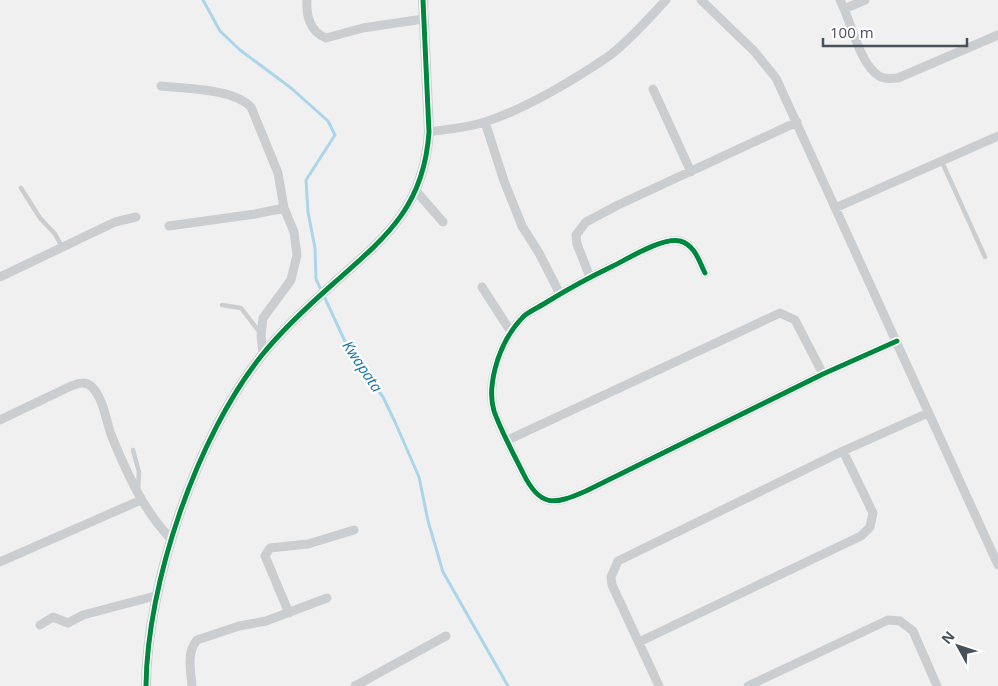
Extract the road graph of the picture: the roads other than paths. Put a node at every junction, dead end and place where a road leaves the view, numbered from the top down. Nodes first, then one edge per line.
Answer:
1 (306, 0) edge
2 (422, 0) edge
3 (666, 0) edge
4 (700, 0) edge
5 (840, 0) edge
6 (865, 0) edge
7 (844, 9) junction
8 (423, 19) junction
9 (998, 35) edge
10 (161, 86) dead end
11 (653, 89) dead end
12 (485, 122) junction
13 (797, 122) junction
14 (428, 132) junction
15 (998, 136) edge
16 (942, 162) junction
17 (691, 172) junction
18 (22, 188) dead end
19 (416, 191) junction
20 (284, 208) junction
21 (835, 208) junction
22 (136, 218) dead end
23 (443, 222) dead end
24 (169, 226) dead end
25 (62, 247) junction
26 (985, 257) dead end
27 (705, 273) dead end
28 (0, 277) edge
29 (590, 277) junction
30 (482, 287) dead end
31 (560, 294) junction
32 (222, 305) dead end
33 (511, 332) junction
34 (261, 335) junction
35 (897, 341) junction
36 (263, 354) junction
37 (823, 374) junction
38 (928, 413) junction
39 (0, 420) edge
40 (508, 440) junction
41 (133, 450) dead end
42 (843, 451) junction
43 (140, 496) junction
44 (354, 530) dead end
45 (171, 538) junction
46 (0, 562) edge
47 (998, 565) edge
48 (155, 596) junction
49 (327, 598) dead end
50 (289, 613) junction
51 (40, 625) dead end
52 (446, 636) dead end
53 (639, 642) junction
54 (146, 686) edge
55 (192, 686) edge
56 (355, 686) edge
57 (659, 686) edge
58 (748, 686) edge
59 (937, 686) edge

1 - 8 street
2 - 8 street
3 - 12 street
4 - 13 street
5 - 7 street
6 - 7 street
7 - 9 street
8 - 14 street
10 - 20 street
11 - 17 street
12 - 14 street
12 - 31 street
13 - 17 street
13 - 21 street
14 - 19 street
15 - 16 street
16 - 21 street
16 - 26 lane
17 - 29 street
18 - 25 lane
19 - 23 street
19 - 36 street
20 - 24 street
20 - 34 street
21 - 35 street
22 - 25 street
25 - 28 street
27 - 29 street
29 - 31 street
30 - 33 street
31 - 33 street
32 - 34 lane
33 - 40 street
34 - 36 street
35 - 37 street
35 - 38 street
36 - 45 street
37 - 40 street
37 - 40 street
38 - 42 street
38 - 47 street
39 - 43 street
41 - 43 lane
42 - 53 street
42 - 53 street
43 - 45 street
43 - 46 street
44 - 50 street
45 - 48 street
48 - 51 street
48 - 54 street
49 - 50 street
50 - 55 street
52 - 56 street
53 - 57 street
58 - 59 street

